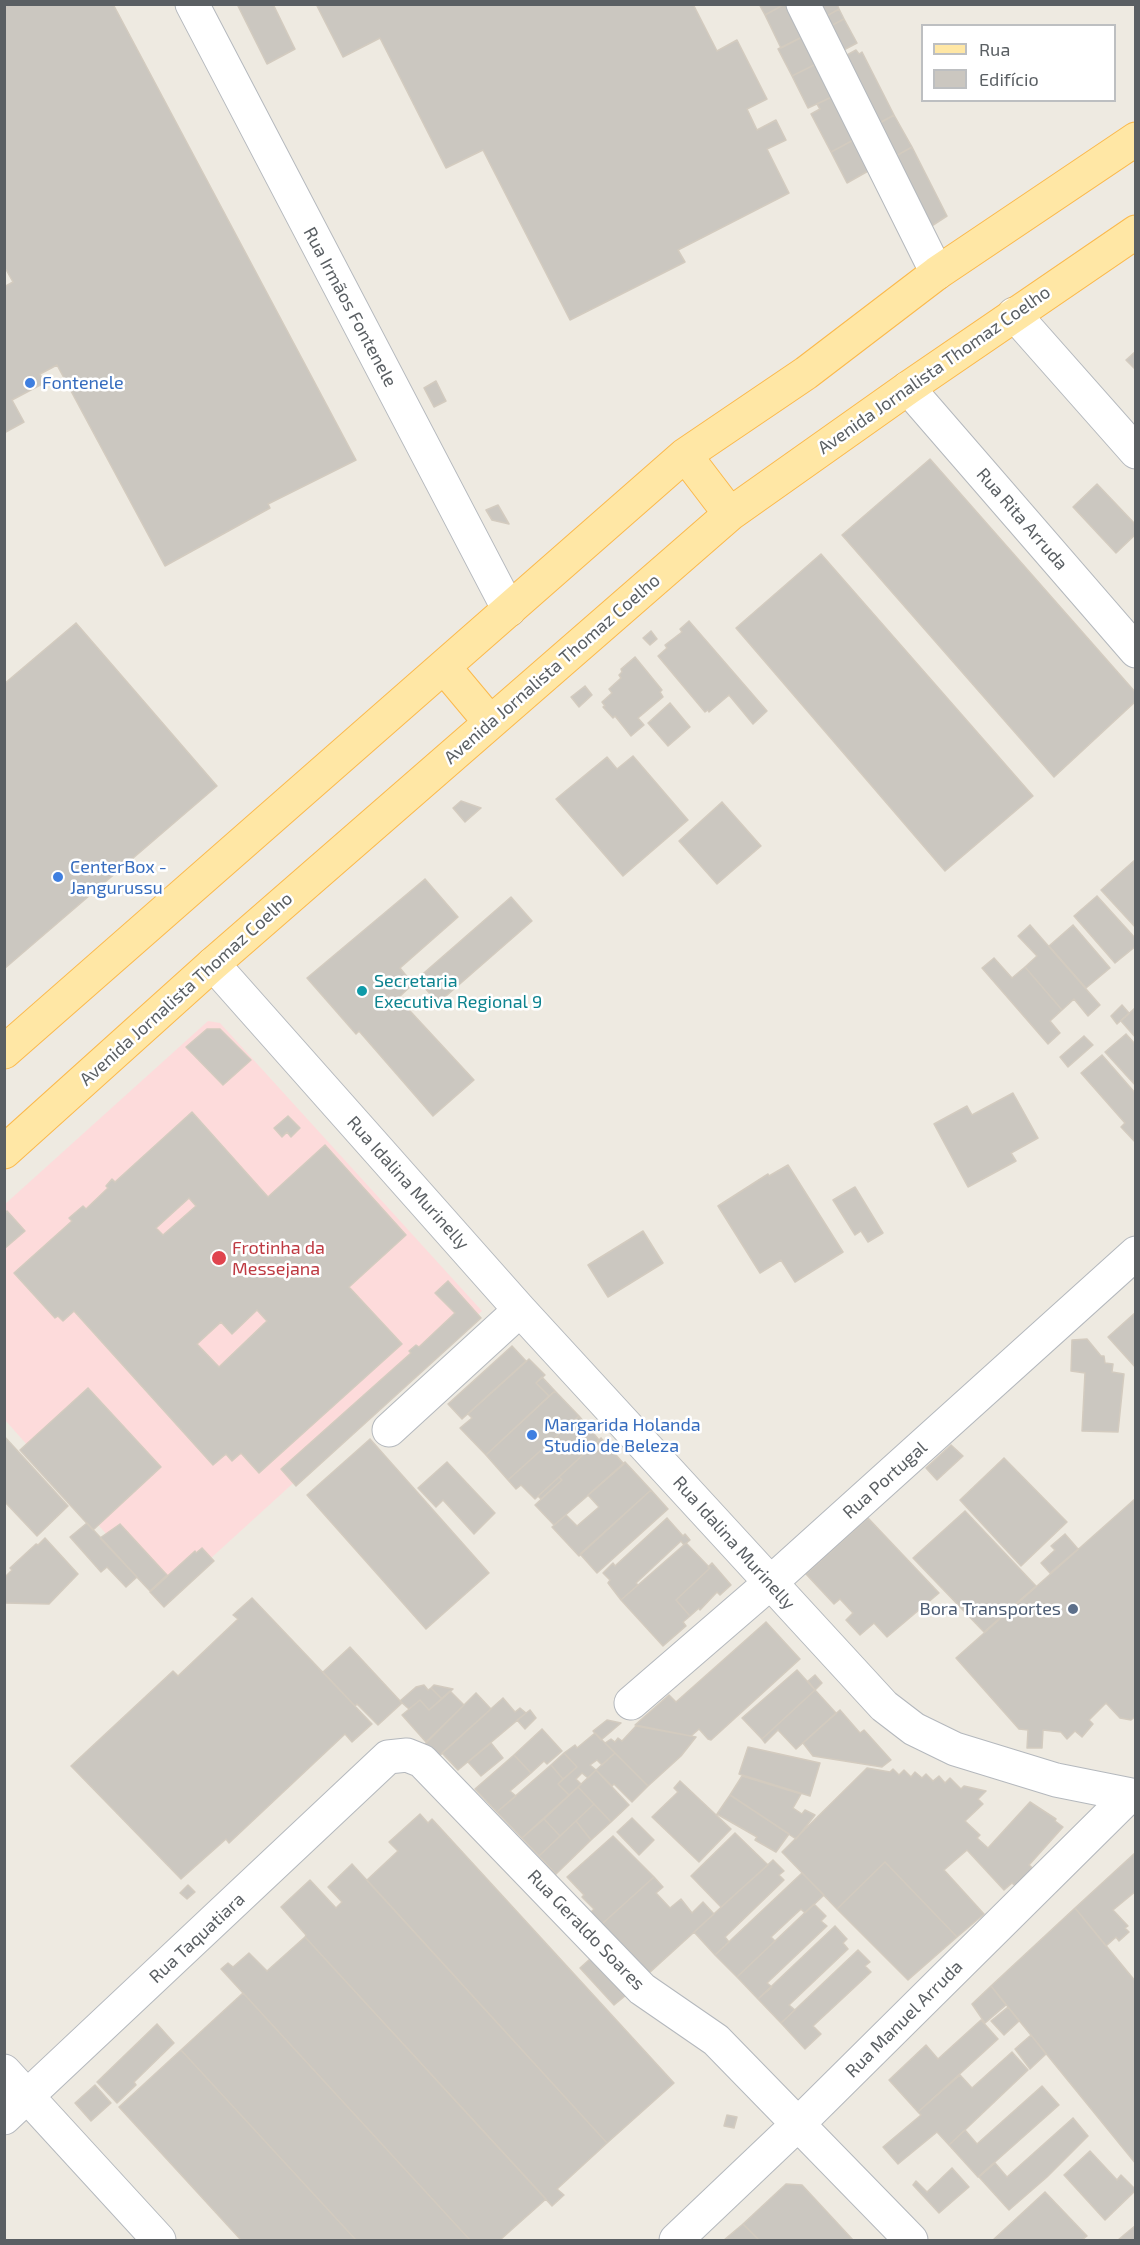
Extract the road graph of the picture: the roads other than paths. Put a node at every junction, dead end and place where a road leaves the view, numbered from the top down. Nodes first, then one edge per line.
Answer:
1 (192, 4) edge
2 (803, 4) edge
3 (1136, 139) edge
4 (1136, 232) edge
5 (937, 273) junction
6 (1014, 314) junction
7 (908, 388) junction
8 (1136, 452) edge
9 (685, 455) junction
10 (730, 514) junction
11 (508, 610) junction
12 (1136, 651) edge
13 (444, 667) junction
14 (490, 722) junction
15 (213, 964) junction
16 (4, 1052) edge
17 (4, 1152) edge
18 (1136, 1253) edge
19 (520, 1310) junction
20 (389, 1430) dead end
21 (770, 1583) junction
22 (631, 1703) dead end
23 (388, 1757) joint
24 (1133, 1796) edge
25 (4, 2071) edge
26 (28, 2097) junction
27 (4, 2118) edge
28 (798, 2124) junction
29 (159, 2241) edge
30 (676, 2241) edge
31 (911, 2241) edge

1 - 11 street, Rua Irmãos Fontenele
2 - 5 street
3 - 5 main road
4 - 6 main road, Avenida Jornalista Thomaz Coelho
5 - 9 main road
6 - 7 main road, Avenida Jornalista Thomaz Coelho
6 - 8 street
7 - 10 main road, Avenida Jornalista Thomaz Coelho
7 - 12 street, Rua Rita Arruda
9 - 10 main road
9 - 11 main road
10 - 14 main road, Avenida Jornalista Thomaz Coelho
11 - 13 main road
13 - 14 main road
13 - 16 main road
14 - 15 main road, Avenida Jornalista Thomaz Coelho
15 - 17 main road, Avenida Jornalista Thomaz Coelho
15 - 19 street, Rua Idalina Murinelly
18 - 21 street, Rua Portugal
19 - 20 street
19 - 21 street, Rua Idalina Murinelly
21 - 22 street, Rua Portugal
21 - 24 street, Rua Idalina Murinelly
23 - 26 street, Rua Taquatiara
23 - 28 street, Rua Geraldo Soares
24 - 28 street, Rua Manuel Arruda
25 - 26 street
26 - 27 street, Rua Taquatiara
26 - 29 street
28 - 30 street, Rua Manuel Arruda
28 - 31 street, Rua Geraldo Soares

